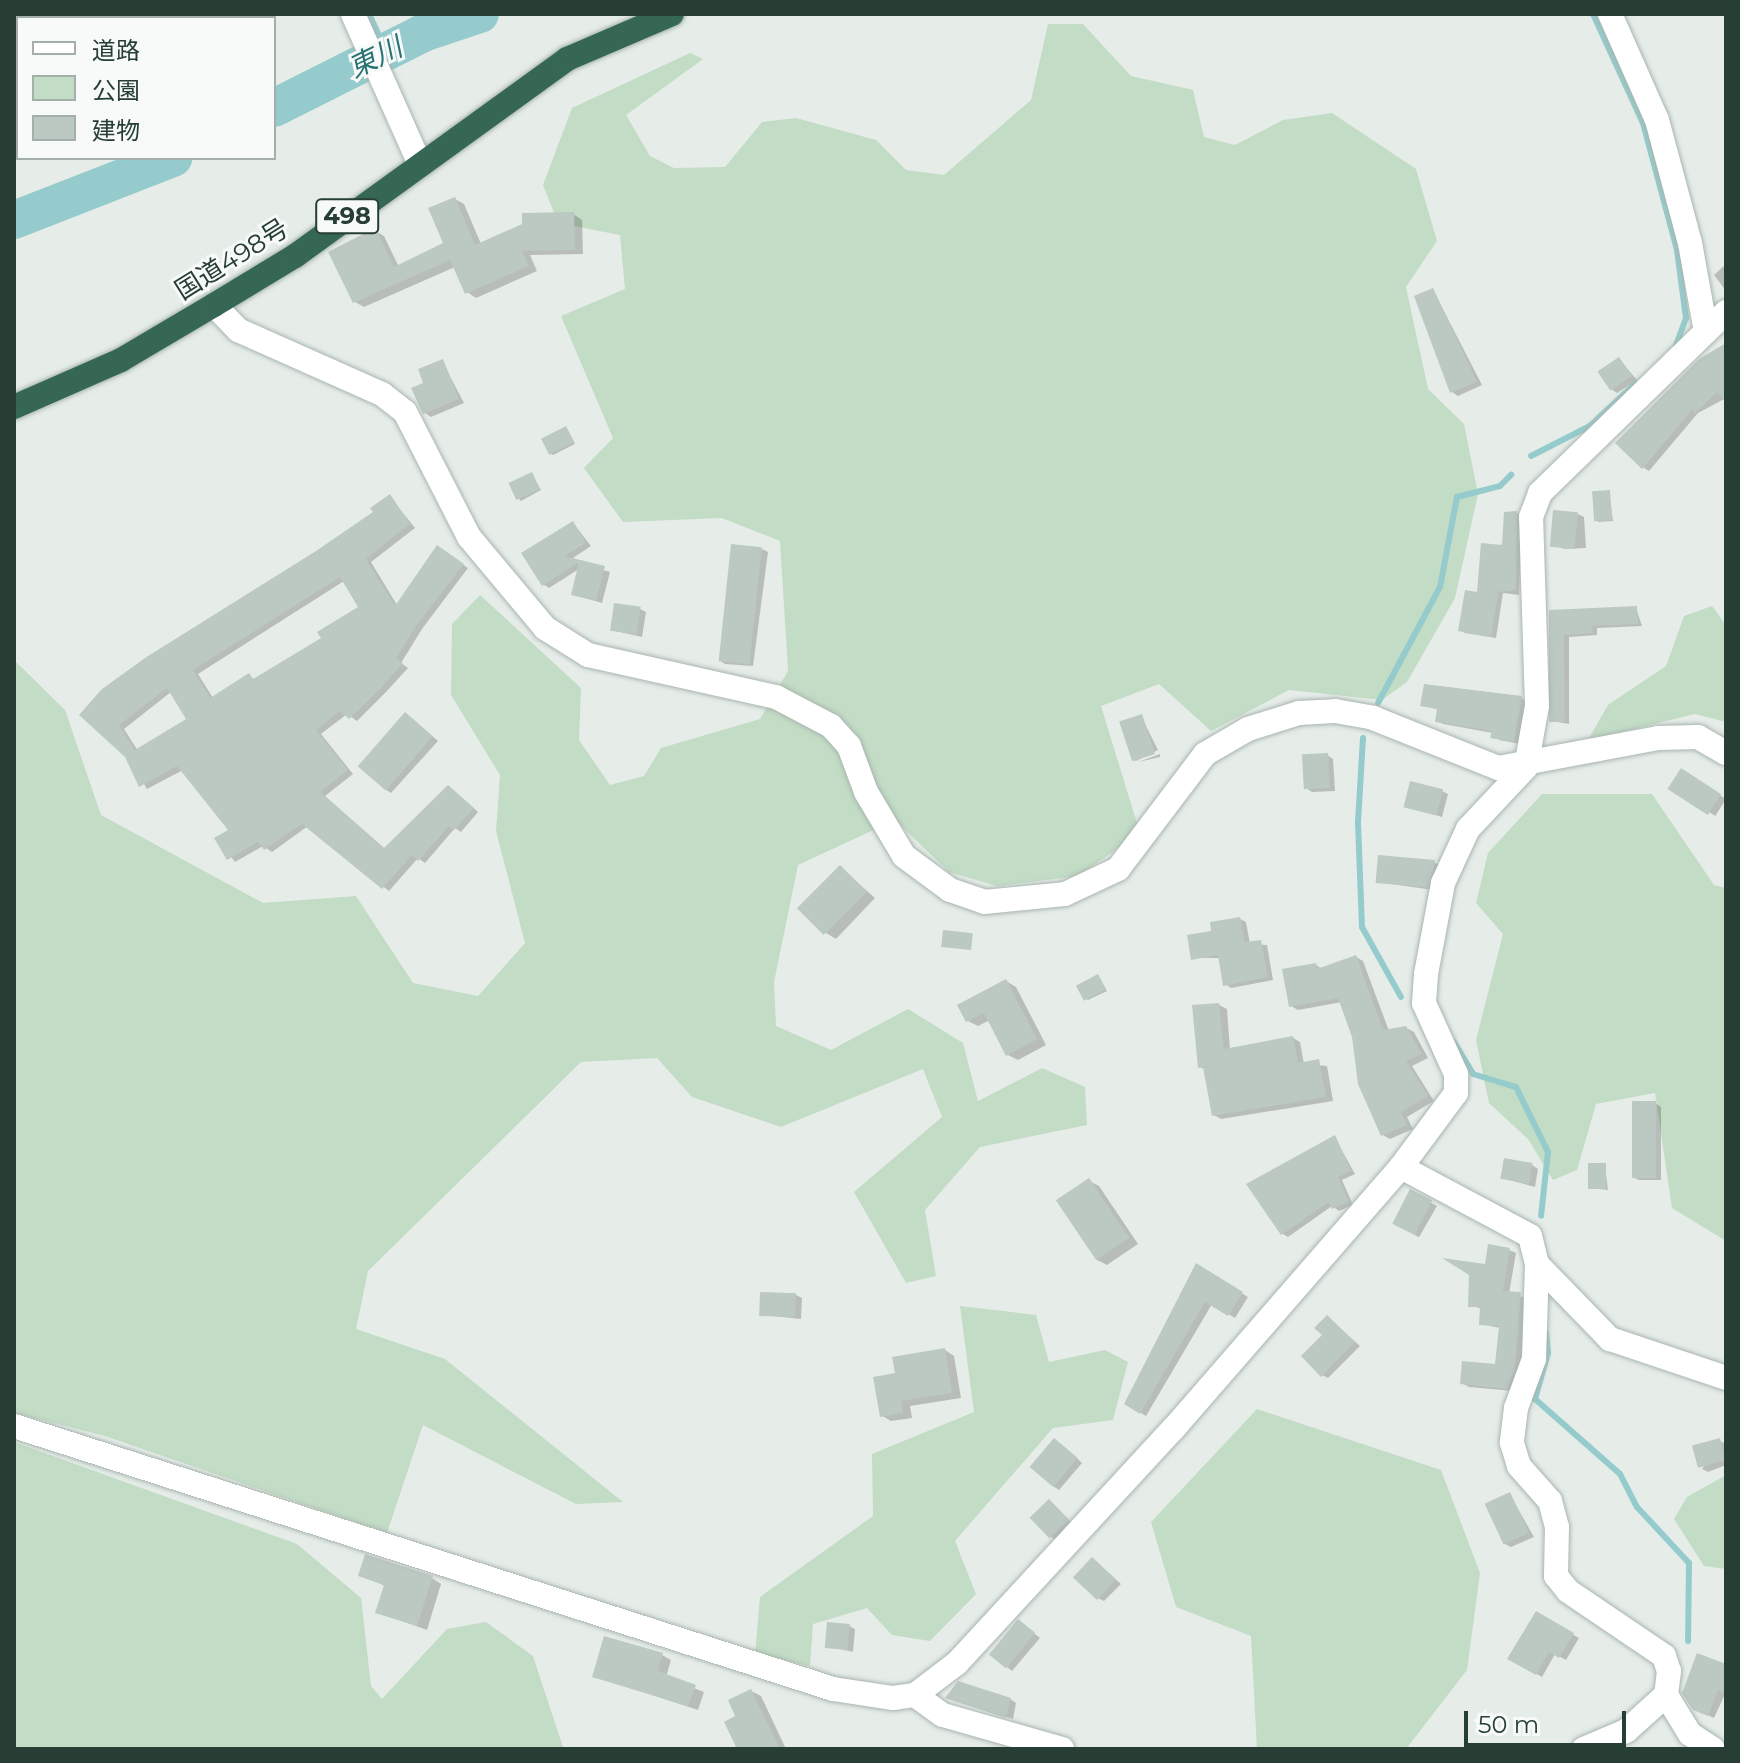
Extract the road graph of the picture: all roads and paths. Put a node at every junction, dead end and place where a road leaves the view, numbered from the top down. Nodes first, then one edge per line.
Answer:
1 (353, 14) edge
2 (672, 14) edge
3 (1610, 14) edge
4 (419, 162) junction
5 (214, 305) junction
6 (1726, 312) edge
7 (1706, 332) junction
8 (14, 407) edge
9 (1726, 753) edge
10 (1526, 767) junction
11 (1401, 1167) junction
12 (1537, 1264) junction
13 (1726, 1378) edge
14 (14, 1426) edge
15 (915, 1695) junction
16 (1666, 1695) junction
17 (1062, 1749) edge
18 (1584, 1749) edge
19 (1713, 1749) edge

1 - 4 street
2 - 4 highway, 国道498号 / 498
3 - 7 street
4 - 5 highway, 国道498号 / 498
5 - 8 highway, 国道498号 / 498
5 - 10 street
6 - 7 street
7 - 10 street
9 - 10 street
10 - 11 street
11 - 12 street
11 - 15 street
12 - 13 street
12 - 16 street
14 - 15 street
15 - 17 street
16 - 18 street
16 - 19 street

